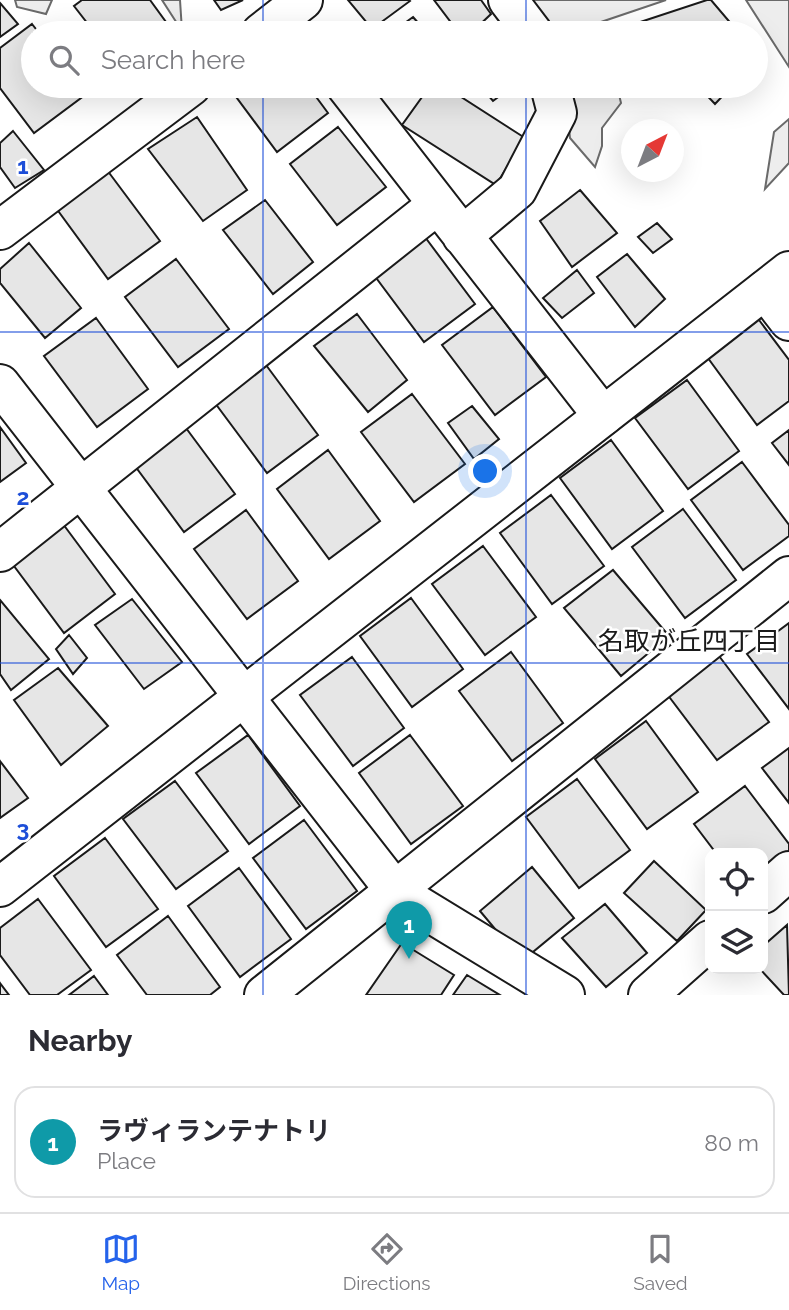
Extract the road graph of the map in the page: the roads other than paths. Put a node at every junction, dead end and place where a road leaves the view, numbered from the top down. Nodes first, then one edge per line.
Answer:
1 (508, 0) edge
2 (524, 21) edge
3 (175, 98) edge
4 (355, 98) edge
5 (553, 98) edge
6 (437, 205) junction
7 (0, 230) edge
8 (461, 236) junction
9 (777, 281) edge
10 (789, 321) edge
11 (0, 384) edge
12 (603, 416) junction
13 (81, 489) junction
14 (0, 552) edge
15 (789, 576) edge
16 (245, 698) junction
17 (789, 871) edge
18 (0, 887) edge
19 (768, 890) edge
20 (396, 892) junction
21 (705, 944) edge
22 (264, 995) edge
23 (565, 995) edge
24 (648, 995) edge

1 - 2 street
3 - 7 street
4 - 6 street
5 - 8 street
6 - 8 street
6 - 13 street
8 - 12 street
9 - 10 street
9 - 12 street
11 - 13 street
12 - 16 street
13 - 14 street
13 - 16 street
15 - 20 street
16 - 18 street
16 - 20 street
17 - 19 street
20 - 22 street
20 - 23 street
21 - 24 street

